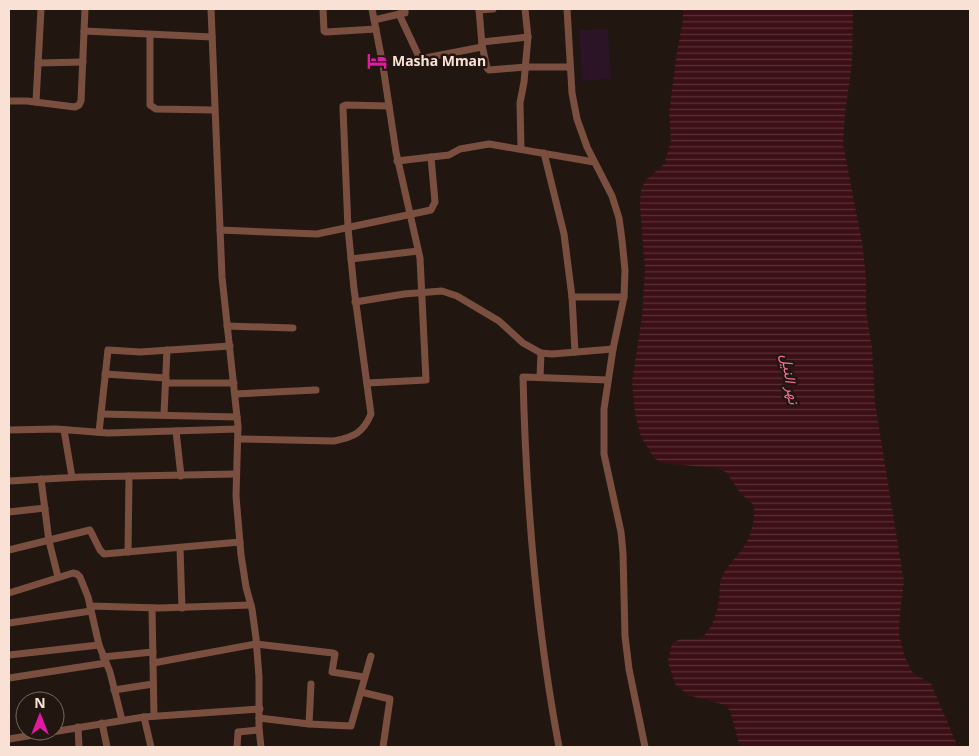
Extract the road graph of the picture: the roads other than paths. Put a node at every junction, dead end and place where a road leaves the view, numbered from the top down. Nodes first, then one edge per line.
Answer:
1 (40, 9) edge
2 (85, 9) edge
3 (211, 9) edge
4 (323, 9) edge
5 (372, 9) edge
6 (406, 9) edge
7 (479, 9) edge
8 (493, 9) edge
9 (525, 9) edge
10 (567, 9) edge
11 (399, 14) junction
12 (374, 20) junction
13 (376, 29) junction
14 (84, 31) junction
15 (150, 35) junction
16 (212, 37) junction
17 (528, 37) junction
18 (482, 45) junction
19 (82, 62) junction
20 (38, 63) junction
21 (526, 67) junction
22 (570, 67) junction
23 (9, 102) edge
24 (36, 102) junction
25 (389, 106) junction
26 (214, 110) junction
27 (521, 149) junction
28 (544, 152) junction
29 (431, 157) junction
30 (398, 161) junction
31 (594, 162) junction
32 (409, 215) junction
33 (348, 228) junction
34 (220, 230) junction
35 (418, 252) junction
36 (351, 259) junction
37 (421, 292) junction
38 (572, 297) junction
39 (624, 297) junction
40 (355, 302) junction
41 (227, 326) junction
42 (293, 328) dead end
43 (230, 346) junction
44 (613, 349) junction
45 (167, 350) junction
46 (575, 352) junction
47 (541, 353) junction
48 (105, 374) junction
49 (540, 378) junction
50 (608, 380) junction
51 (166, 381) junction
52 (367, 383) junction
53 (234, 384) junction
54 (316, 390) dead end
55 (235, 394) junction
56 (101, 414) junction
57 (164, 414) junction
58 (237, 416) junction
59 (238, 429) junction
60 (9, 430) edge
61 (64, 430) junction
62 (176, 431) junction
63 (99, 432) junction
64 (239, 439) junction
65 (236, 474) junction
66 (128, 476) junction
67 (181, 476) junction
68 (72, 477) junction
69 (42, 479) junction
70 (9, 481) edge
71 (45, 508) junction
72 (9, 512) edge
73 (49, 541) junction
74 (240, 542) junction
75 (180, 548) junction
76 (9, 550) edge
77 (128, 552) junction
78 (58, 577) junction
79 (9, 593) edge
80 (251, 605) junction
81 (152, 608) junction
82 (182, 608) junction
83 (91, 609) junction
84 (9, 623) edge
85 (99, 644) junction
86 (256, 644) junction
87 (153, 652) junction
88 (9, 655) edge
89 (371, 656) dead end
90 (105, 660) junction
91 (153, 663) junction
92 (364, 677) junction
93 (9, 678) edge
94 (153, 684) junction
95 (311, 684) dead end
96 (114, 690) junction
97 (361, 692) junction
98 (260, 709) junction
99 (154, 716) junction
100 (144, 717) junction
101 (259, 718) junction
102 (122, 720) junction
103 (102, 723) junction
104 (309, 724) junction
105 (78, 727) junction
106 (259, 730) junction
107 (9, 739) edge
108 (79, 747) edge
109 (107, 747) edge
110 (150, 747) edge
111 (237, 747) edge
112 (261, 747) edge
113 (383, 747) edge
114 (559, 747) edge
115 (645, 747) edge

1 - 20 street
2 - 14 street
3 - 16 street
4 - 13 street
5 - 12 street
6 - 11 street
7 - 8 street
7 - 18 street
9 - 17 street
10 - 22 street
11 - 12 street
11 - 18 street
12 - 13 street
13 - 25 street
14 - 15 street
14 - 19 street
15 - 16 street
15 - 26 street
16 - 26 street
17 - 18 street
17 - 21 street
18 - 21 street
19 - 20 street
19 - 24 street
20 - 24 street
21 - 22 street
21 - 27 street
22 - 31 street
23 - 24 street
25 - 30 street
25 - 33 street
26 - 34 street
27 - 28 street
27 - 29 street
28 - 31 street
28 - 38 street
29 - 30 street
29 - 32 street
30 - 32 street
31 - 39 street
32 - 33 street
32 - 35 street
33 - 34 street
33 - 36 street
34 - 41 street
35 - 36 street
35 - 37 street
36 - 40 street
37 - 40 street
37 - 47 street
37 - 52 street
38 - 39 street
38 - 46 street
39 - 44 street
40 - 52 street
41 - 42 street
41 - 43 street
43 - 45 street
43 - 53 street
44 - 46 street
44 - 50 street
45 - 48 street
45 - 51 street
46 - 47 street
47 - 49 street
48 - 51 street
48 - 56 street
49 - 50 street
49 - 114 street
50 - 115 street
51 - 53 street
51 - 57 street
52 - 64 street
53 - 55 street
54 - 55 street
55 - 58 street
56 - 57 street
56 - 63 street
57 - 58 street
58 - 59 street
59 - 62 street
59 - 64 street
60 - 61 street
61 - 63 street
61 - 68 street
62 - 63 street
62 - 67 street
64 - 65 street
65 - 67 street
65 - 74 street
66 - 67 street
66 - 68 street
66 - 77 street
68 - 69 street
69 - 70 street
69 - 71 street
71 - 72 street
71 - 73 street
73 - 76 street
73 - 77 street
73 - 78 street
74 - 75 street
74 - 80 street
75 - 77 street
75 - 82 street
78 - 79 street
78 - 83 street
80 - 82 street
80 - 86 street
81 - 82 street
81 - 83 street
81 - 87 street
83 - 84 street
83 - 85 street
85 - 88 street
85 - 90 street
86 - 91 street
86 - 92 street
86 - 98 street
87 - 90 street
87 - 91 street
89 - 92 street
90 - 93 street
90 - 96 street
91 - 94 street
92 - 97 street
94 - 96 street
94 - 99 street
95 - 104 street
96 - 102 street
97 - 104 street
97 - 113 street
98 - 99 street
98 - 101 street
99 - 100 street
100 - 102 street
100 - 110 street
101 - 104 street
101 - 106 street
102 - 103 street
103 - 105 street
103 - 109 street
105 - 107 street
105 - 108 street
106 - 111 street
106 - 112 street

